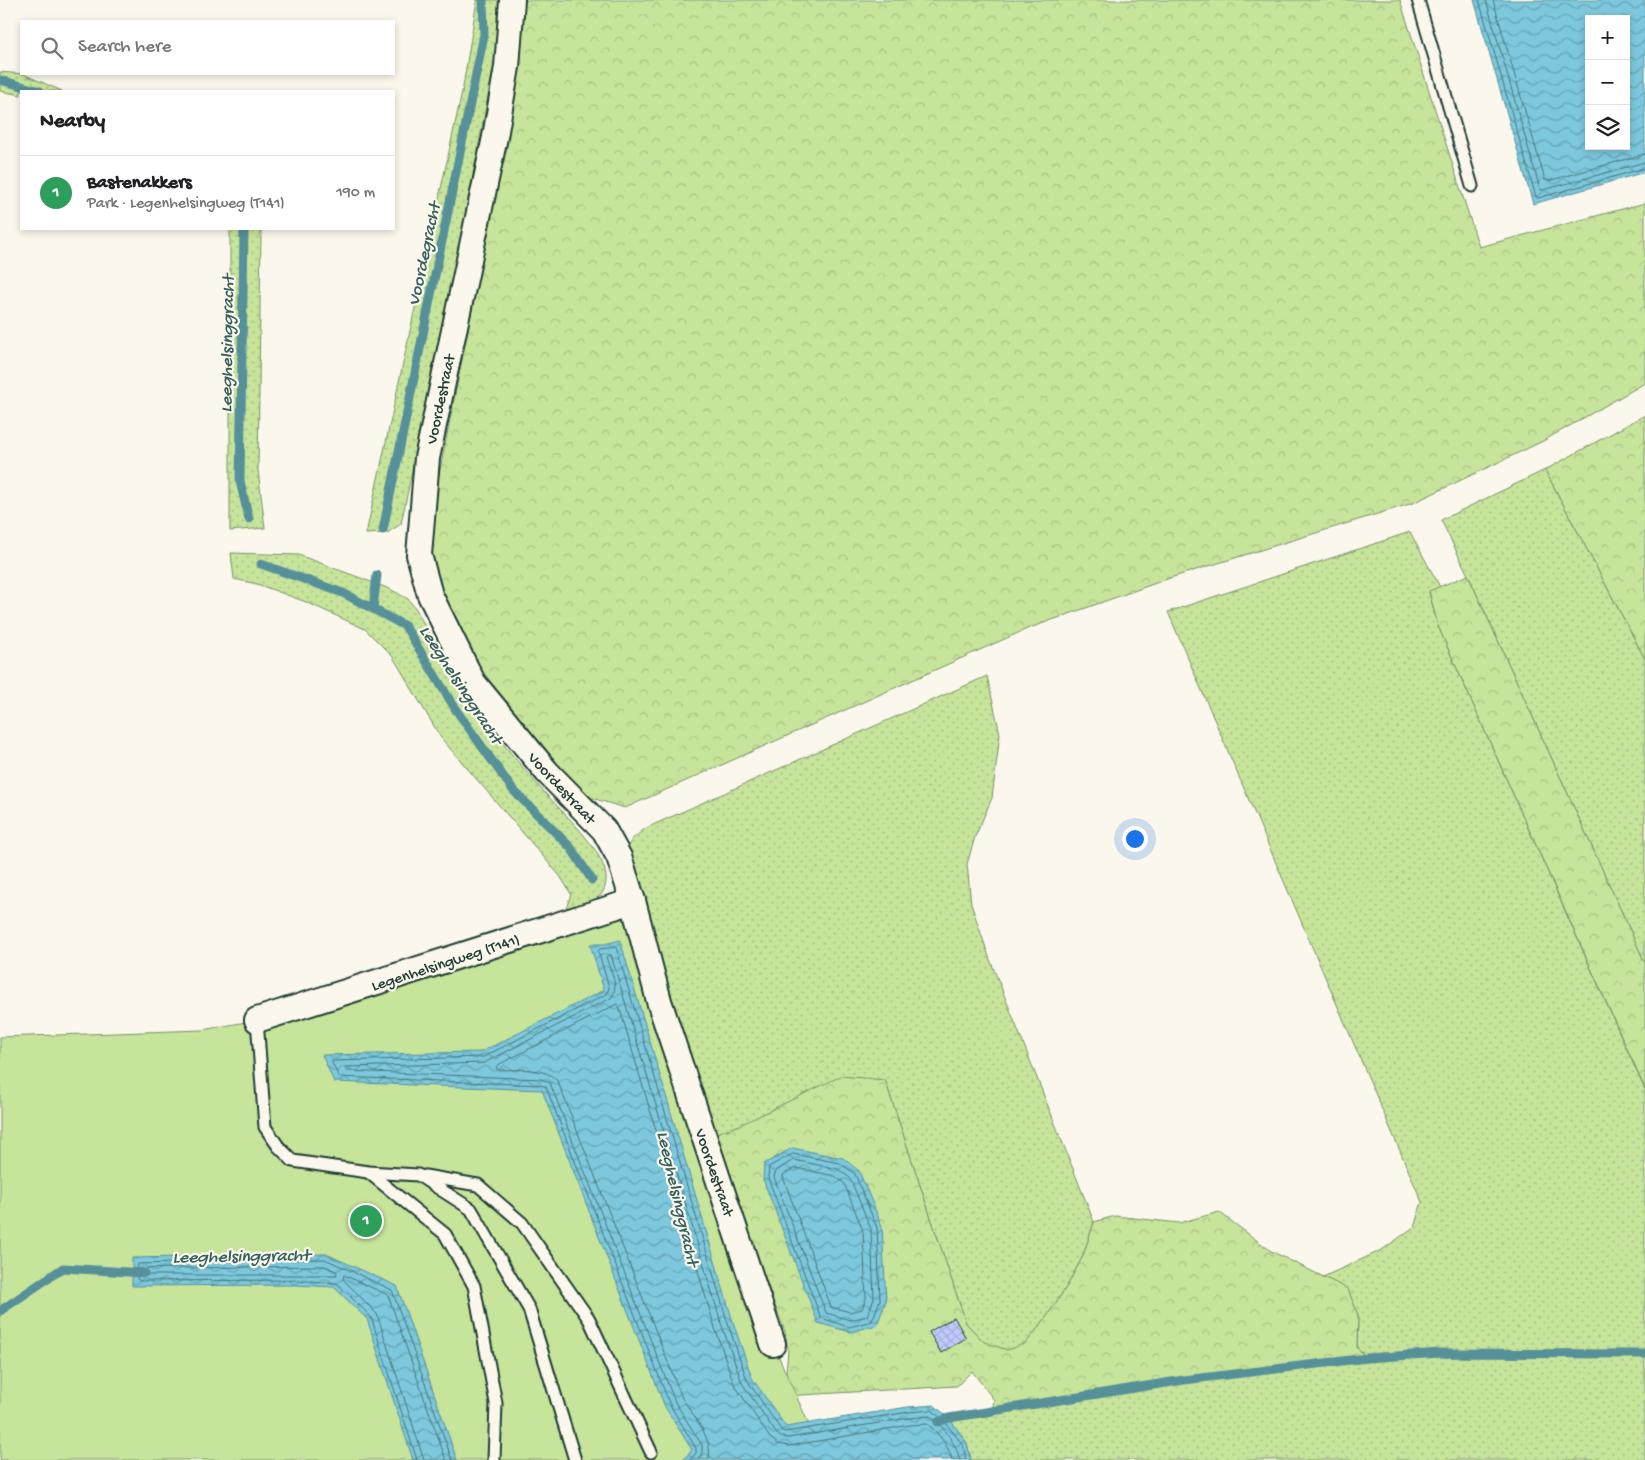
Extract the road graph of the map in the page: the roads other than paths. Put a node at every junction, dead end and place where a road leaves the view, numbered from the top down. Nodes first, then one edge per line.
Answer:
1 (512, 0) edge
2 (1418, 0) edge
3 (1472, 186) dead end
4 (634, 901) junction
5 (257, 1020) joint
6 (368, 1172) junction
7 (418, 1175) junction
8 (773, 1344) dead end
9 (651, 1452) dead end
10 (494, 1460) edge
11 (575, 1460) edge

1 - 4 street, Voordestraat
2 - 3 lane
4 - 5 street, Legenhelsingweg (T141)
4 - 8 street, Voordestraat
5 - 6 lane
6 - 7 lane
6 - 10 lane
7 - 9 lane
7 - 11 lane

